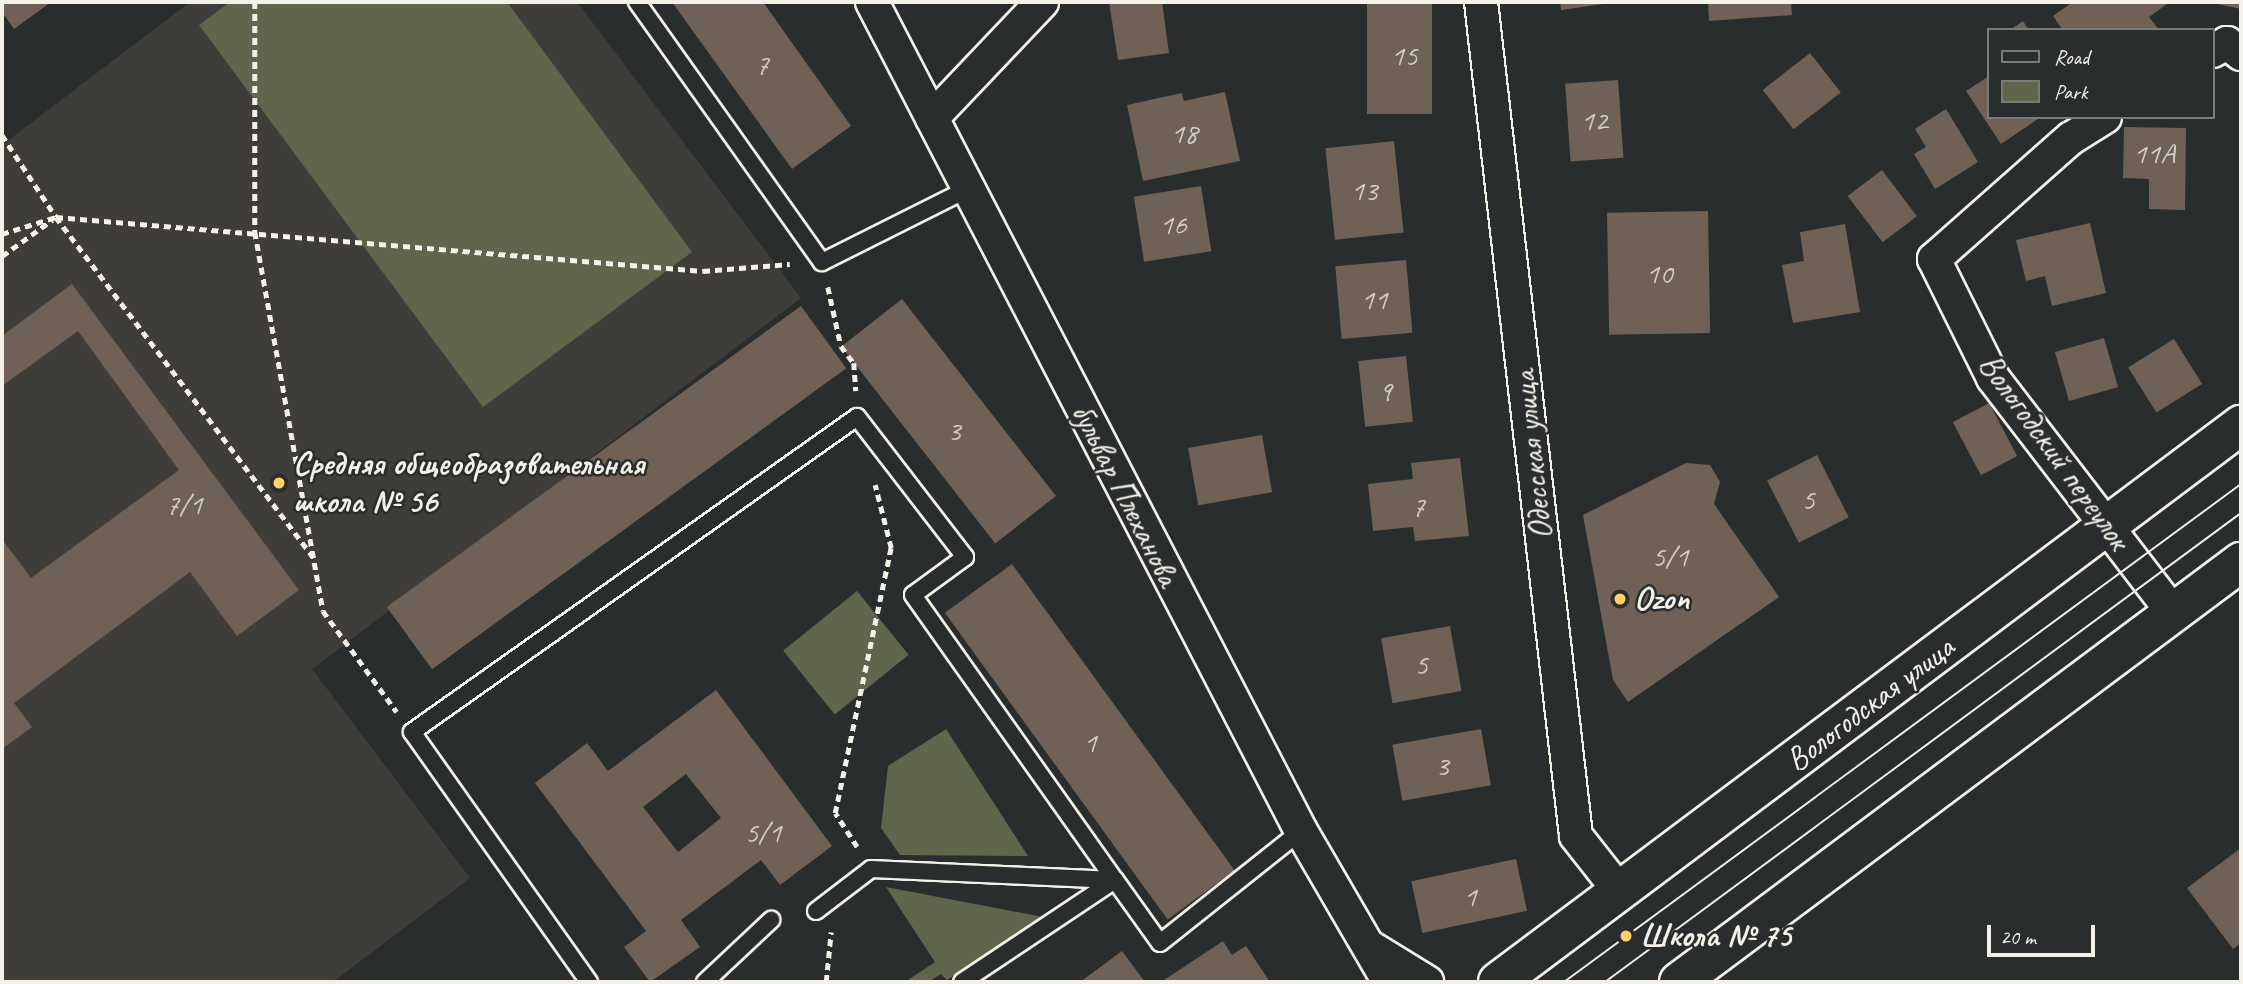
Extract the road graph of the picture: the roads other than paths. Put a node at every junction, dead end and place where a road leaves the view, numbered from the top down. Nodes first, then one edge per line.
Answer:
1 (636, 2) edge
2 (872, 2) edge
3 (1042, 2) edge
4 (1481, 2) edge
5 (2215, 50) edge
6 (2241, 54) edge
7 (932, 118) junction
8 (2102, 119) edge
9 (968, 189) junction
10 (2241, 425) edge
11 (2105, 526) junction
12 (2241, 562) edge
13 (2173, 613) junction
14 (1301, 831) junction
15 (1115, 880) junction
16 (1620, 892) junction
17 (817, 911) road end
18 (771, 919) dead end
19 (1372, 948) junction
20 (589, 982) edge
21 (705, 982) edge
22 (962, 982) edge
23 (1389, 982) edge
24 (1427, 982) edge
25 (1498, 982) edge
26 (1679, 982) edge

1 - 9 lane
2 - 7 street, бульвар Плеханова
3 - 7 street
4 - 16 street, Одесская улица
5 - 6 street
7 - 9 street, бульвар Плеханова
8 - 11 street, Вологодский переулок
9 - 14 street, бульвар Плеханова
10 - 11 main road, Вологодская улица
11 - 13 street, Вологодский переулок
11 - 16 main road, Вологодская улица
12 - 13 main road
13 - 26 main road
14 - 15 lane
14 - 19 street, бульвар Плеханова
15 - 17 lane
15 - 20 lane
15 - 22 lane
16 - 25 main road, Вологодская улица
18 - 21 lane
19 - 23 street, бульвар Плеханова
19 - 24 street

